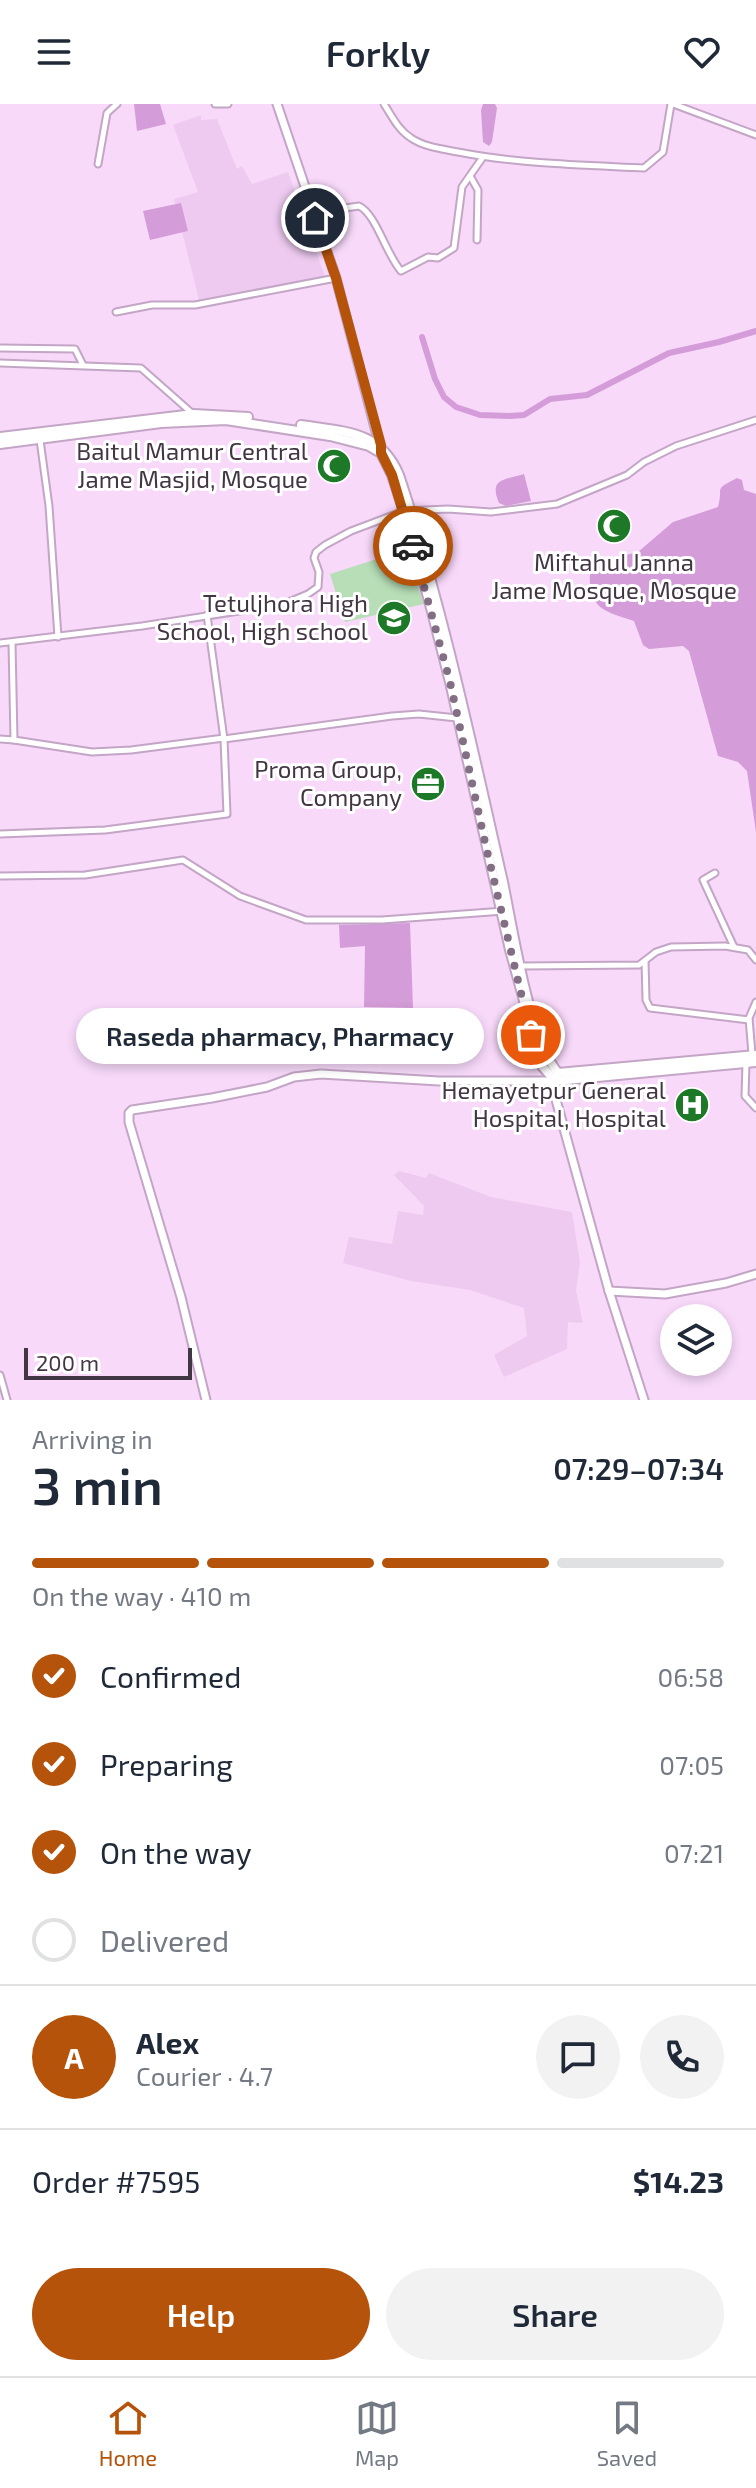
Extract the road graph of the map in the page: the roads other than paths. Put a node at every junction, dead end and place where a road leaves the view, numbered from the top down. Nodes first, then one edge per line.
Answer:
1 (117, 104) edge
2 (215, 104) edge
3 (228, 104) edge
4 (277, 104) edge
5 (384, 104) edge
6 (672, 104) edge
7 (756, 135) edge
8 (483, 157) junction
9 (98, 164) dead end
10 (470, 176) junction
11 (315, 218) junction
12 (477, 240) dead end
13 (336, 278) junction
14 (116, 312) dead end
15 (0, 348) edge
16 (0, 363) edge
17 (84, 366) junction
18 (194, 414) junction
19 (756, 420) edge
20 (0, 437) edge
21 (40, 439) junction
22 (0, 444) edge
23 (381, 449) junction
24 (408, 510) junction
25 (207, 615) junction
26 (58, 637) junction
27 (0, 643) edge
28 (12, 643) junction
29 (462, 717) junction
30 (224, 738) junction
31 (0, 739) edge
32 (14, 740) junction
33 (0, 834) edge
34 (715, 873) dead end
35 (0, 876) edge
36 (506, 911) junction
37 (734, 947) junction
38 (645, 960) junction
39 (756, 960) edge
40 (521, 966) junction
41 (756, 1002) edge
42 (749, 1020) junction
43 (752, 1059) edge
44 (552, 1078) junction
45 (756, 1108) edge
46 (756, 1274) edge
47 (609, 1291) junction
48 (0, 1375) edge
49 (7, 1400) edge
50 (206, 1400) edge
51 (644, 1400) edge

1 - 9 street
2 - 3 street
4 - 11 street
5 - 8 street
6 - 7 street
6 - 8 street
8 - 10 street
10 - 11 street
10 - 12 street
11 - 13 street
13 - 14 street
13 - 23 street
15 - 17 street
16 - 17 street
17 - 18 street
18 - 20 main road
18 - 23 main road
19 - 24 street
21 - 22 main road
21 - 23 main road
21 - 26 street
23 - 24 main road
24 - 25 street
24 - 29 main road
25 - 26 street
25 - 30 street
26 - 28 street
27 - 28 street
28 - 32 street
29 - 30 street
29 - 36 main road
30 - 32 street
30 - 33 street
31 - 32 street
34 - 37 street
35 - 36 street
36 - 40 main road
36 - 44 main road
37 - 38 street
37 - 39 street
38 - 40 street
38 - 42 street
40 - 44 main road
41 - 42 street
42 - 43 street
43 - 44 main road
43 - 45 street
44 - 47 street
44 - 50 street
46 - 47 street
47 - 51 street
48 - 49 street

